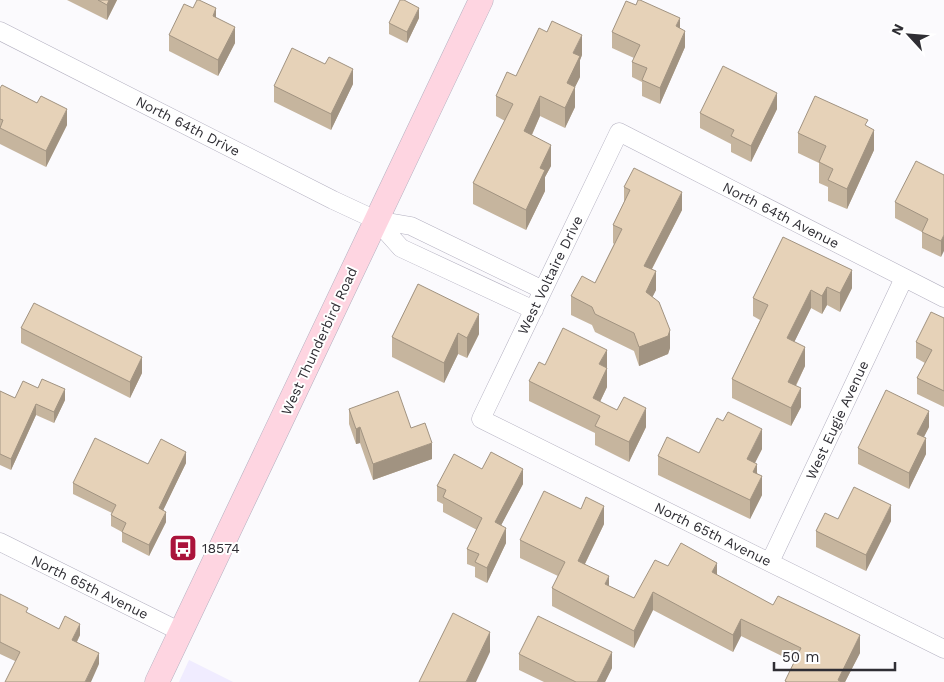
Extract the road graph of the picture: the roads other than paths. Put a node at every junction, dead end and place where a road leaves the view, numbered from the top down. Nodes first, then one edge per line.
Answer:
1 (481, 0) edge
2 (0, 31) edge
3 (619, 132) joint
4 (376, 220) junction
5 (475, 257) junction
6 (465, 278) junction
7 (904, 278) junction
8 (543, 290) junction
9 (944, 298) edge
10 (534, 310) junction
11 (482, 419) joint
12 (0, 542) edge
13 (770, 562) junction
14 (181, 632) junction
15 (944, 649) edge
16 (157, 682) edge

1 - 4 main road, West Thunderbird Road
2 - 4 street, North 64th Drive
3 - 7 street, North 64th Avenue
3 - 8 street, West Voltaire Drive
4 - 5 street, North 64th Drive
4 - 6 street, North 64th Drive
4 - 14 main road, West Thunderbird Road
5 - 6 street
5 - 8 street, North 64th Drive
6 - 10 street, North 64th Drive
7 - 9 street, North 64th Avenue
7 - 13 street, West Eugie Avenue
8 - 10 street, West Voltaire Drive
10 - 11 street, West Voltaire Drive
11 - 13 street, North 65th Avenue
12 - 14 street, North 65th Avenue
13 - 15 street, North 65th Avenue
14 - 16 main road, West Thunderbird Road

